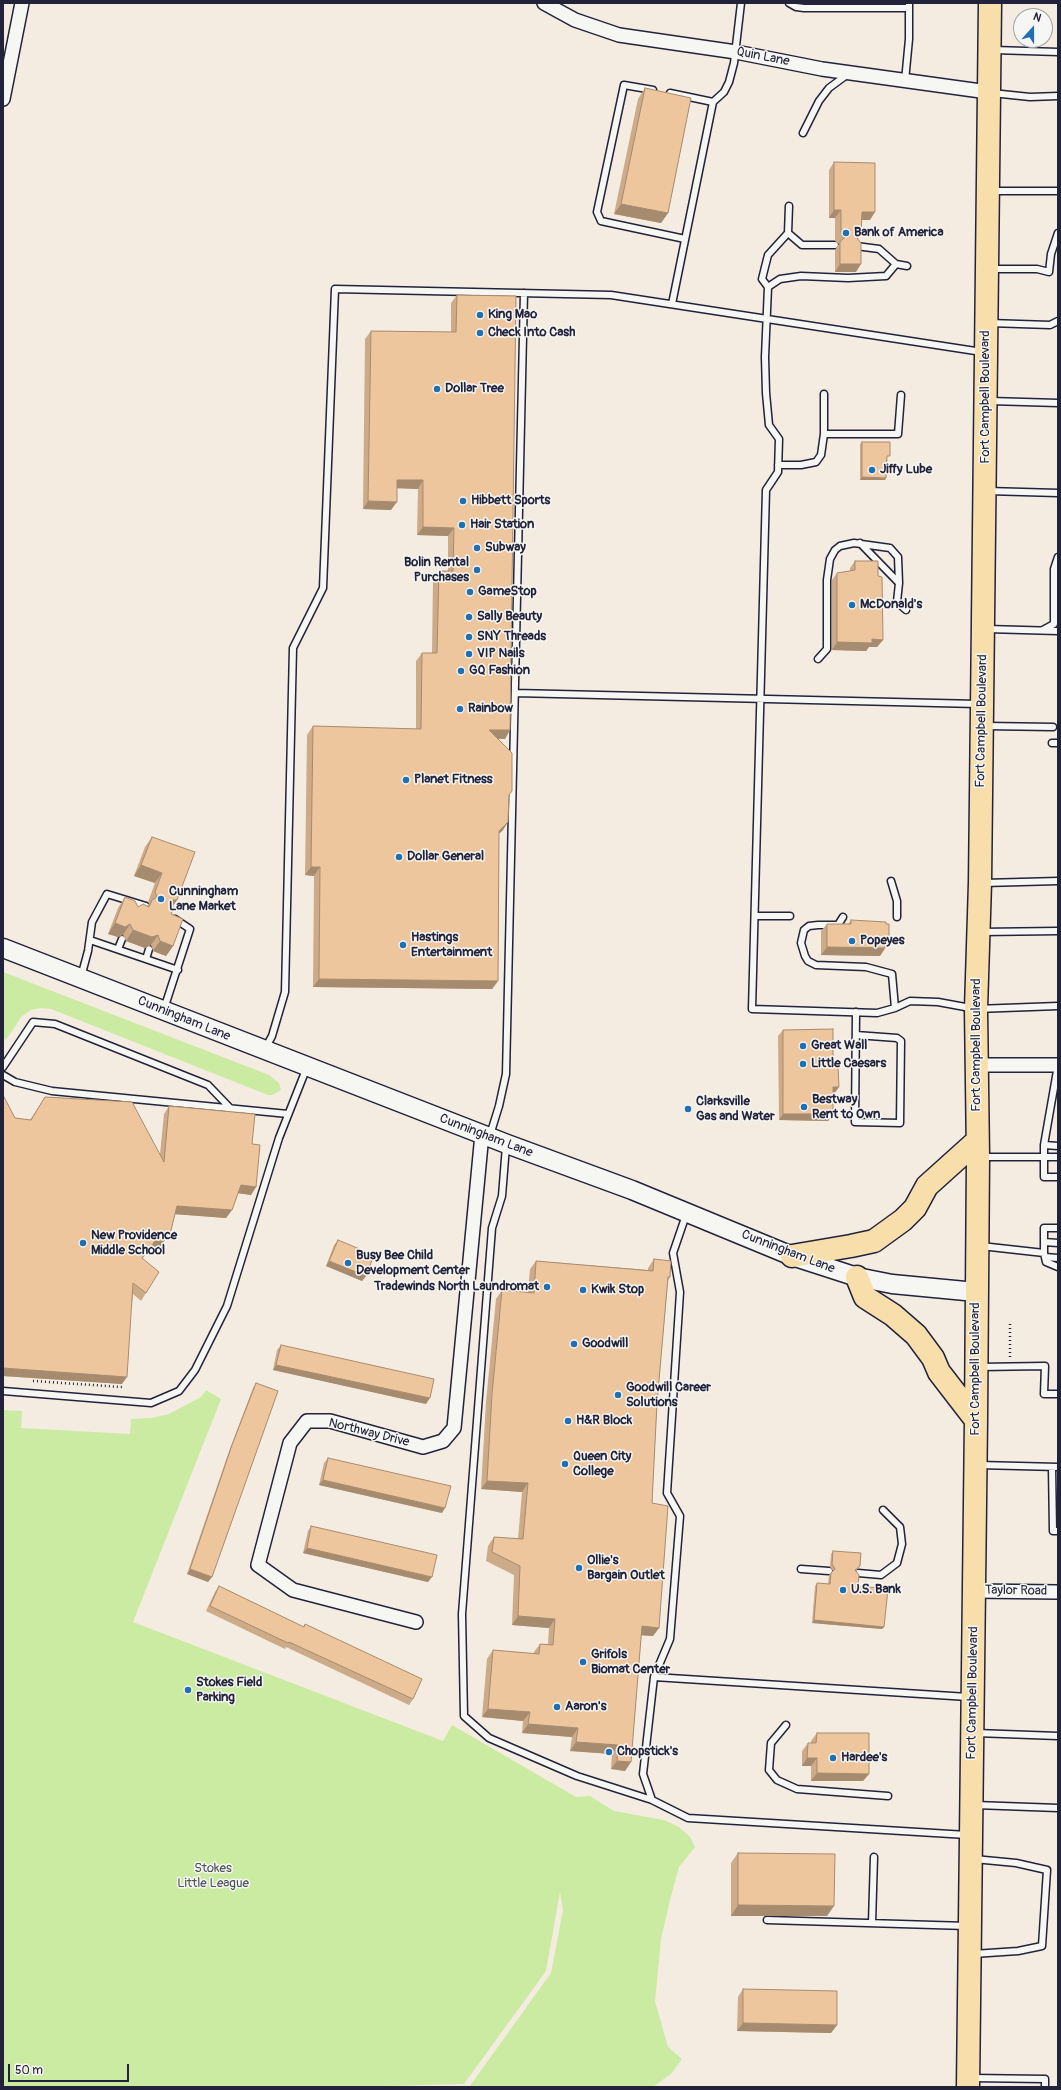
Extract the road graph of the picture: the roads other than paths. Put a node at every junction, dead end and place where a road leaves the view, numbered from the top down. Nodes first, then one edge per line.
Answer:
1 (22, 3) edge
2 (544, 3) edge
3 (741, 3) edge
4 (789, 3) edge
5 (990, 3) edge
6 (909, 5) edge
7 (989, 50) junction
8 (736, 52) junction
9 (1058, 52) edge
10 (850, 73) junction
11 (906, 81) junction
12 (988, 92) junction
13 (1058, 96) edge
14 (3, 99) edge
15 (713, 102) junction
16 (803, 134) dead end
17 (988, 191) junction
18 (1058, 192) edge
19 (789, 206) dead end
20 (788, 233) junction
21 (1058, 233) edge
22 (685, 239) junction
23 (835, 245) dead end
24 (856, 246) edge
25 (896, 264) junction
26 (907, 266) dead end
27 (986, 269) junction
28 (768, 287) junction
29 (524, 293) junction
30 (672, 304) junction
31 (766, 319) junction
32 (1058, 321) edge
33 (986, 323) junction
34 (985, 353) junction
35 (824, 394) dead end
36 (901, 395) dead end
37 (986, 401) junction
38 (1058, 403) edge
39 (824, 434) junction
40 (778, 465) junction
41 (986, 491) junction
42 (1058, 493) edge
43 (860, 543) junction
44 (1058, 557) edge
45 (899, 583) junction
46 (906, 610) dead end
47 (983, 628) junction
48 (1043, 630) junction
49 (1058, 631) edge
50 (818, 659) dead end
51 (515, 693) junction
52 (761, 699) junction
53 (982, 715) junction
54 (1053, 727) dead end
55 (891, 881) dead end
56 (1058, 881) edge
57 (980, 883) junction
58 (146, 906) edge
59 (168, 914) edge
60 (755, 916) junction
61 (790, 916) dead end
62 (843, 917) dead end
63 (897, 917) dead end
64 (1058, 931) edge
65 (980, 932) junction
66 (122, 939) edge
67 (90, 940) junction
68 (3, 948) edge
69 (118, 949) junction
70 (149, 950) edge
71 (146, 959) junction
72 (178, 970) junction
73 (80, 979) junction
74 (1058, 1006) edge
75 (895, 1008) junction
76 (976, 1009) junction
77 (164, 1011) junction
78 (856, 1012) junction
79 (856, 1034) junction
80 (264, 1051) junction
81 (976, 1065) junction
82 (1058, 1065) edge
83 (3, 1067) edge
84 (307, 1067) junction
85 (3, 1075) edge
86 (232, 1110) junction
87 (288, 1114) junction
88 (485, 1136) junction
89 (507, 1144) junction
90 (1044, 1145) junction
91 (1058, 1146) edge
92 (977, 1149) junction
93 (1044, 1156) junction
94 (1058, 1157) edge
95 (1058, 1177) edge
96 (687, 1212) junction
97 (1058, 1228) edge
98 (1044, 1242) junction
99 (1058, 1243) edge
100 (977, 1246) junction
101 (1044, 1255) junction
102 (792, 1256) junction
103 (1058, 1258) edge
104 (1058, 1267) edge
105 (857, 1277) junction
106 (976, 1292) junction
107 (976, 1367) junction
108 (3, 1391) edge
109 (1058, 1394) edge
110 (976, 1420) junction
111 (976, 1465) junction
112 (1055, 1467) edge
113 (883, 1510) dead end
114 (1058, 1531) edge
115 (801, 1569) dead end
116 (829, 1571) dead end
117 (858, 1573) edge
118 (974, 1591) junction
119 (1058, 1592) edge
120 (416, 1622) dead end
121 (654, 1677) junction
122 (974, 1698) junction
123 (786, 1725) dead end
124 (973, 1733) junction
125 (1058, 1736) edge
126 (888, 1796) dead end
127 (652, 1800) junction
128 (972, 1805) junction
129 (1058, 1808) edge
130 (971, 1835) junction
131 (874, 1857) dead end
132 (971, 1859) junction
133 (767, 1920) edge
134 (872, 1923) junction
135 (970, 1926) junction
136 (970, 1954) junction
137 (968, 2083) edge
138 (1045, 2087) edge

1 - 14 street
2 - 8 street, Quin Lane
3 - 8 lane
4 - 6 lane
5 - 7 highway, Fort Campbell Boulevard
6 - 11 lane
7 - 9 lane
7 - 12 highway, Fort Campbell Boulevard
8 - 10 street, Quin Lane
8 - 15 lane
10 - 11 street, Quin Lane
10 - 16 lane
11 - 12 street, Quin Lane
12 - 13 lane
12 - 17 highway, Fort Campbell Boulevard
15 - 22 lane
15 - 22 lane
17 - 18 lane
17 - 27 highway, Fort Campbell Boulevard
19 - 20 lane
20 - 23 lane
20 - 28 lane
21 - 27 lane
22 - 30 lane
24 - 25 lane
25 - 26 lane
25 - 28 lane
27 - 33 highway, Fort Campbell Boulevard
28 - 31 lane
29 - 30 lane
29 - 51 lane
29 - 80 lane
30 - 31 lane
31 - 34 lane
31 - 40 lane
32 - 33 lane
33 - 34 highway, Fort Campbell Boulevard
34 - 37 highway, Fort Campbell Boulevard
35 - 39 lane
36 - 39 lane
37 - 38 lane
37 - 41 highway, Fort Campbell Boulevard
39 - 40 lane
40 - 52 lane
41 - 42 lane
41 - 47 highway, Fort Campbell Boulevard
43 - 45 lane
43 - 45 lane
43 - 50 lane
44 - 48 lane
45 - 46 lane
47 - 48 lane
47 - 53 highway, Fort Campbell Boulevard
48 - 49 lane
51 - 52 lane
51 - 88 lane
52 - 53 lane
52 - 60 lane
53 - 54 lane
53 - 57 highway, Fort Campbell Boulevard
55 - 63 lane
56 - 57 lane
57 - 65 highway, Fort Campbell Boulevard
58 - 67 lane
59 - 72 lane
60 - 61 lane
60 - 78 lane
62 - 75 lane
64 - 65 lane
65 - 76 highway, Fort Campbell Boulevard
66 - 69 lane
67 - 69 lane
67 - 73 lane
68 - 73 street, Cunningham Lane
69 - 71 lane
70 - 71 lane
71 - 72 lane
72 - 77 lane
73 - 77 street, Cunningham Lane
74 - 76 lane
75 - 76 lane
75 - 78 lane
76 - 81 highway, Fort Campbell Boulevard
77 - 80 street, Cunningham Lane
78 - 79 lane
79 - 79 lane
80 - 84 street, Cunningham Lane
81 - 82 street
81 - 92 highway, Fort Campbell Boulevard
82 - 90 lane
83 - 86 lane
84 - 87 lane
84 - 88 street, Cunningham Lane
85 - 86 lane
86 - 87 lane
87 - 108 lane
88 - 89 street, Cunningham Lane
88 - 120 street, Northway Drive
89 - 96 street, Cunningham Lane
89 - 127 lane
90 - 91 lane
90 - 93 lane
92 - 93 lane
92 - 100 highway, Fort Campbell Boulevard
92 - 102 highway
93 - 94 lane
93 - 95 lane
96 - 102 street, Cunningham Lane
96 - 121 lane
97 - 98 lane
98 - 99 lane
98 - 101 lane
100 - 101 lane
100 - 106 highway, Fort Campbell Boulevard
101 - 103 lane
101 - 104 lane
102 - 105 street, Cunningham Lane
105 - 106 street, Cunningham Lane
105 - 110 highway
106 - 107 highway, Fort Campbell Boulevard
107 - 109 lane
107 - 110 highway, Fort Campbell Boulevard
110 - 111 highway, Fort Campbell Boulevard
111 - 112 lane
111 - 118 highway, Fort Campbell Boulevard
112 - 114 lane
113 - 117 lane
115 - 116 lane
118 - 119 street, Taylor Road
118 - 122 highway, Fort Campbell Boulevard
121 - 122 lane
121 - 127 lane
122 - 124 highway, Fort Campbell Boulevard
123 - 126 lane
124 - 125 lane
124 - 128 highway, Fort Campbell Boulevard
127 - 130 lane
128 - 129 lane
128 - 130 highway, Fort Campbell Boulevard
130 - 132 highway, Fort Campbell Boulevard
131 - 134 lane
132 - 135 highway, Fort Campbell Boulevard
132 - 136 lane
133 - 134 lane
134 - 135 lane
135 - 136 highway, Fort Campbell Boulevard
136 - 137 highway, Fort Campbell Boulevard
137 - 138 lane

